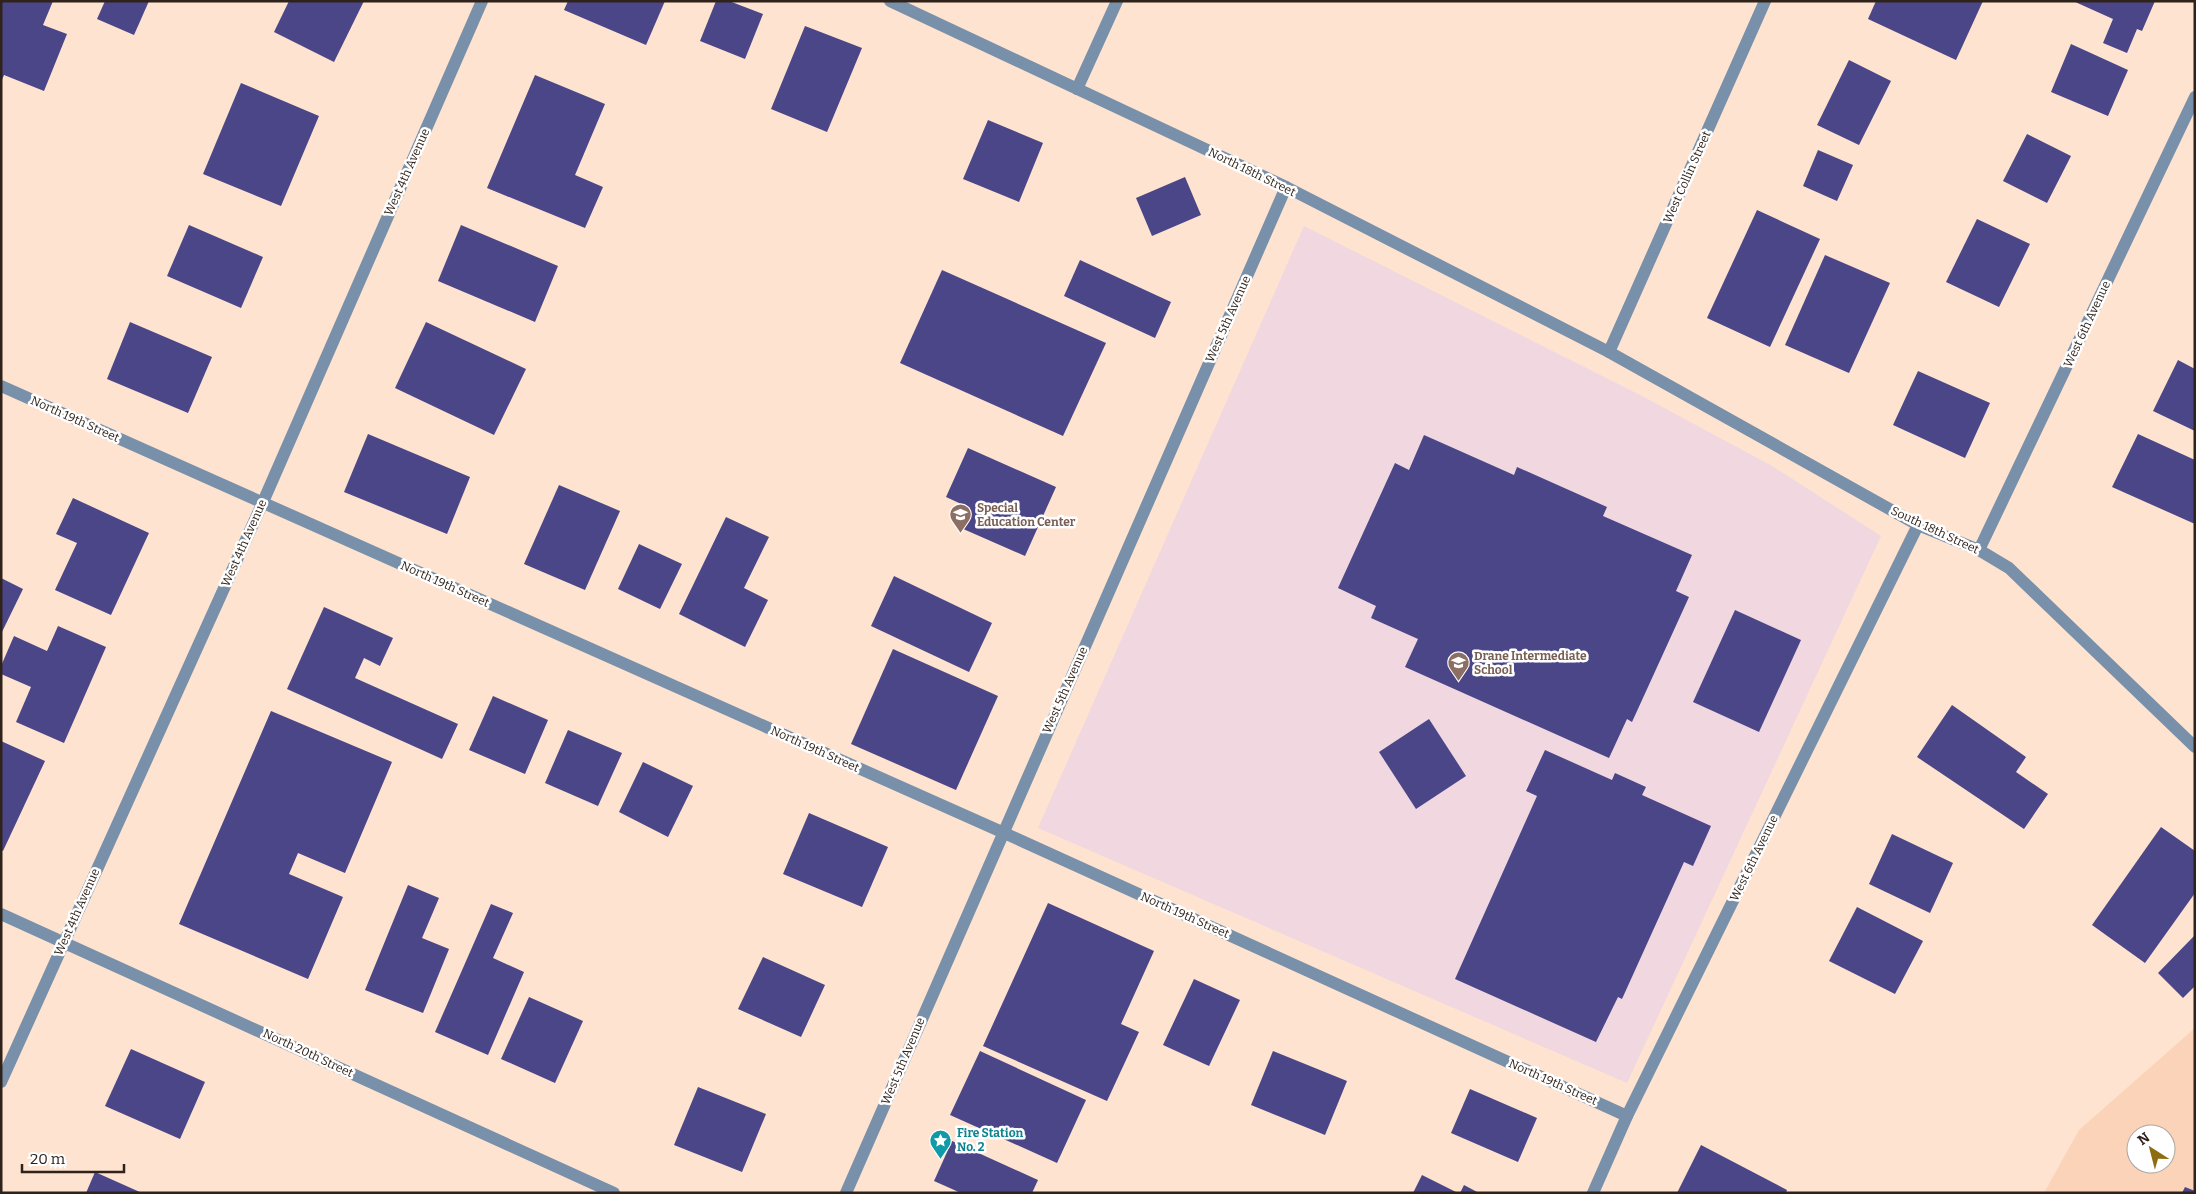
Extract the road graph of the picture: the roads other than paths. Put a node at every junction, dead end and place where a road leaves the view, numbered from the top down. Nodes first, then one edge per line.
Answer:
1 (482, 1) edge
2 (890, 1) edge
3 (1117, 1) edge
4 (1765, 1) edge
5 (1077, 89) junction
6 (2195, 97) edge
7 (1286, 187) junction
8 (1609, 352) junction
9 (1, 386) edge
10 (262, 502) junction
11 (1918, 525) junction
12 (1979, 550) junction
13 (2195, 747) edge
14 (1002, 832) junction
15 (1, 914) edge
16 (64, 942) junction
17 (1, 1082) edge
18 (1628, 1116) junction
19 (613, 1192) edge
20 (846, 1193) edge
21 (1593, 1193) edge

1 - 10 street, West 4th Avenue
2 - 5 street, North 18th Street
3 - 5 street
4 - 8 street, West Collin Street
5 - 7 street, North 18th Street
6 - 12 street, West 6th Avenue
7 - 8 street, North 18th Street
7 - 14 street, West 5th Avenue
8 - 11 street, South 18th Street
9 - 10 street, North 19th Street
10 - 14 street, North 19th Street
10 - 16 street, West 4th Avenue
11 - 12 street, South 18th Street
11 - 18 street, West 6th Avenue
12 - 13 street, South 18th Street
14 - 18 street, North 19th Street
14 - 20 street, West 5th Avenue
15 - 16 street, North 20th Street
16 - 17 street, West 4th Avenue
16 - 19 street, North 20th Street
18 - 21 street, West 6th Avenue

